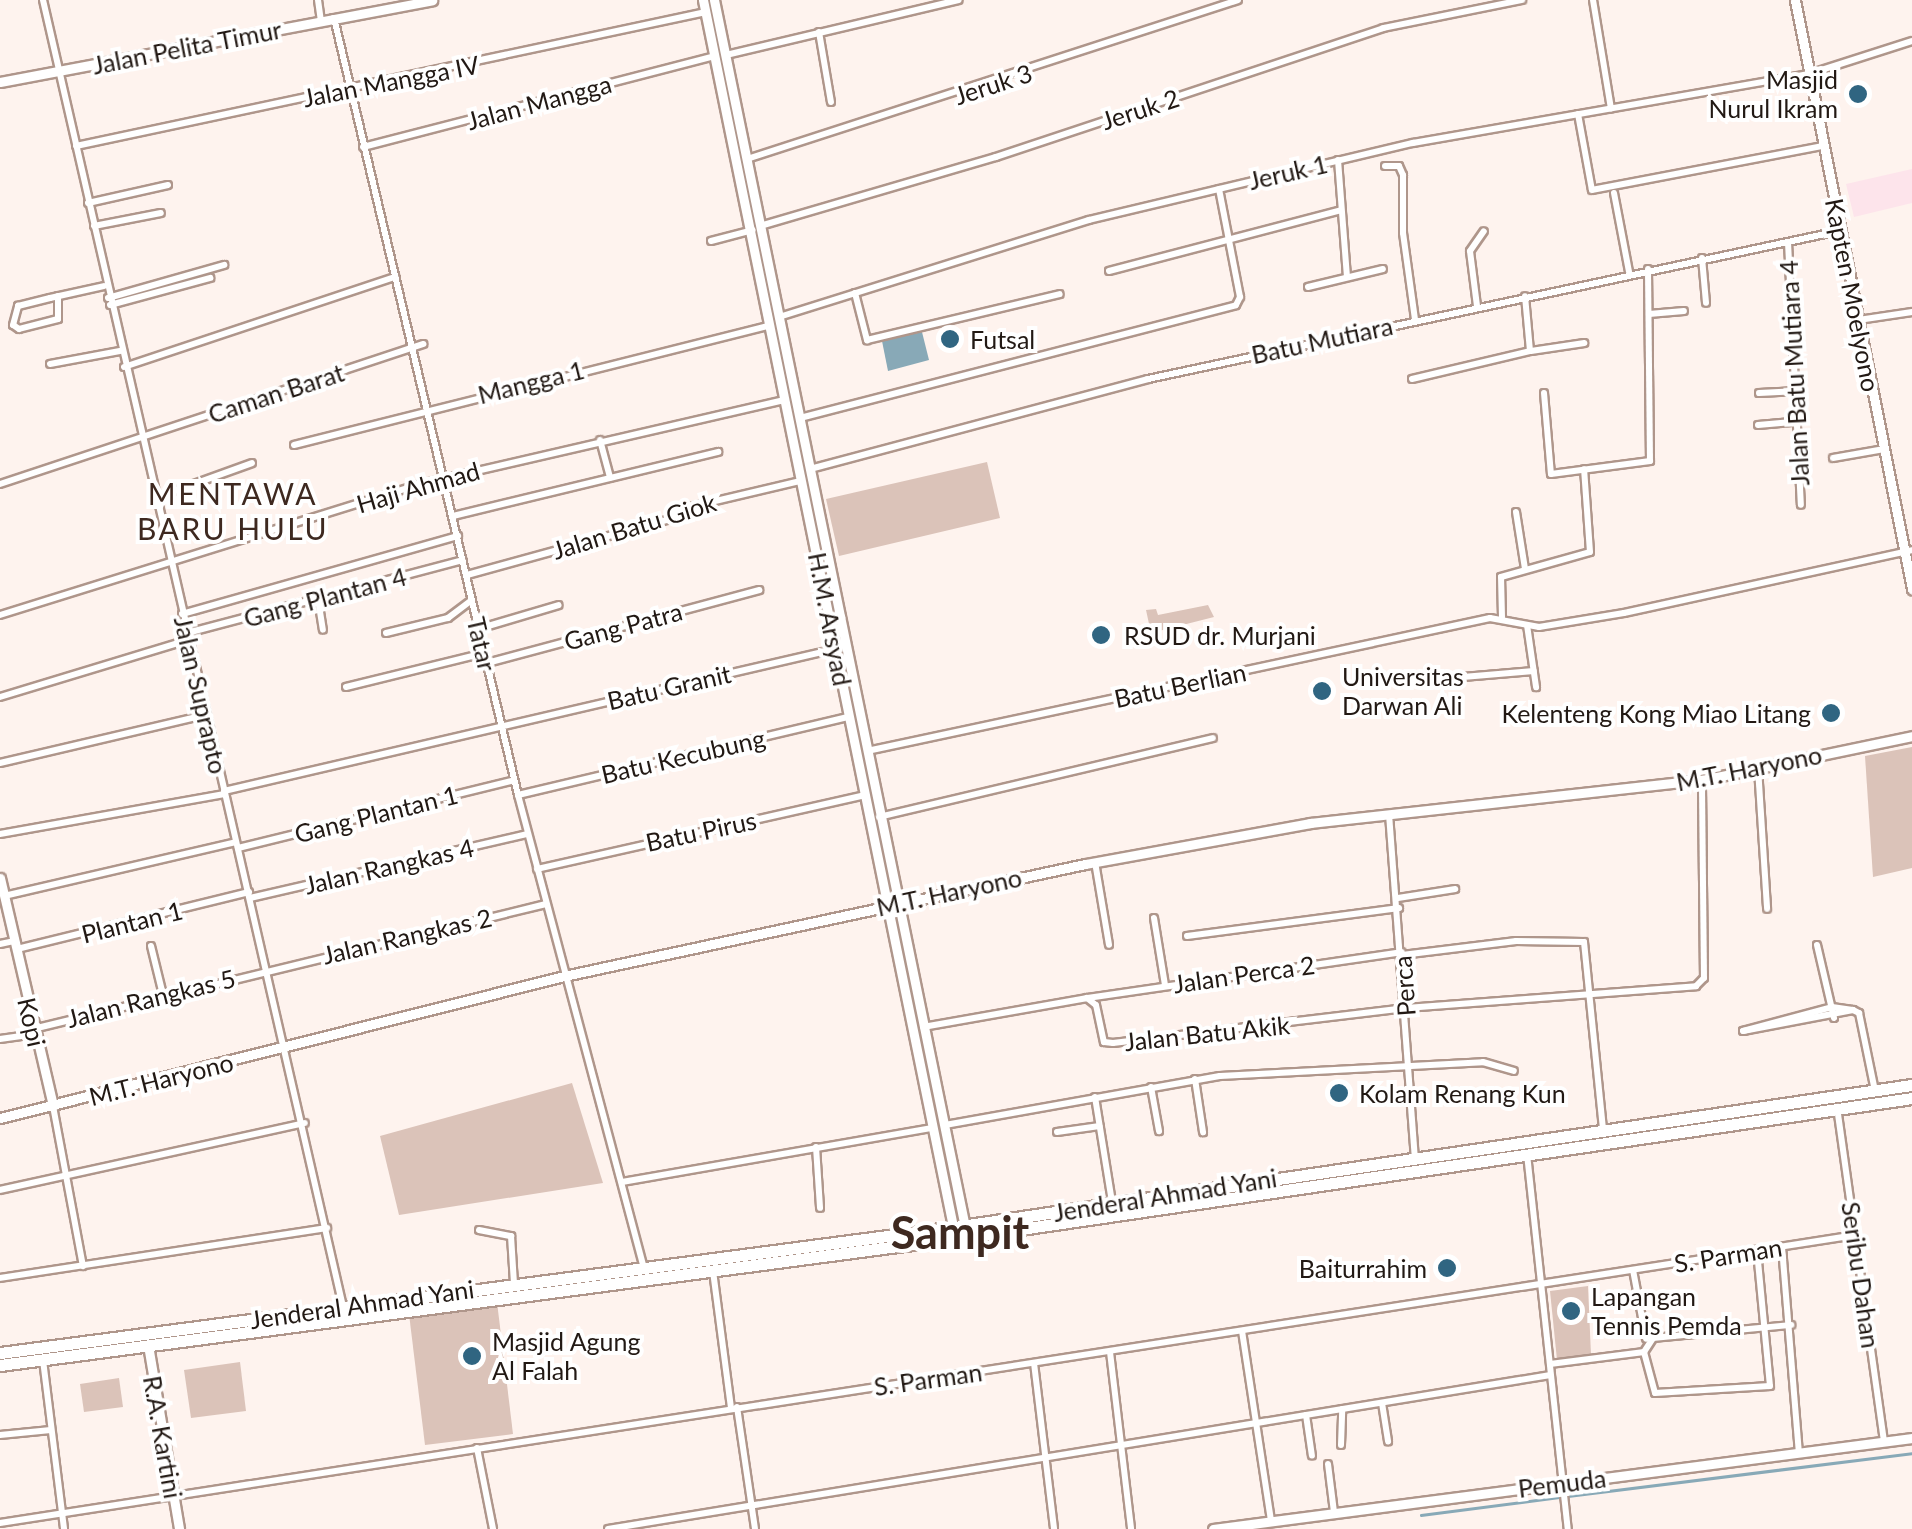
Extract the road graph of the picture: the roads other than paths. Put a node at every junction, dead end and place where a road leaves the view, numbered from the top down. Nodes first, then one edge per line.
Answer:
1 (44, 0) edge
2 (318, 0) edge
3 (432, 0) edge
4 (703, 0) edge
5 (714, 0) edge
6 (959, 0) edge
7 (1238, 0) edge
8 (1522, 0) edge
9 (1593, 0) edge
10 (1795, 0) edge
11 (706, 12) junction
12 (334, 18) junction
13 (321, 20) junction
14 (818, 32) junction
15 (1912, 40) edge
16 (720, 56) junction
17 (59, 72) junction
18 (1809, 74) junction
19 (0, 82) edge
20 (350, 90) junction
21 (831, 102) dead end
22 (1611, 109) junction
23 (1578, 114) junction
24 (76, 146) junction
25 (1824, 146) junction
26 (363, 147) junction
27 (746, 160) junction
28 (1338, 160) junction
29 (1385, 166) dead end
30 (168, 185) dead end
31 (1219, 189) junction
32 (1614, 192) dead end
33 (88, 203) junction
34 (1341, 210) junction
35 (161, 213) dead end
36 (94, 226) junction
37 (756, 228) junction
38 (1840, 230) junction
39 (1484, 231) dead end
40 (1228, 237) junction
41 (711, 241) dead end
42 (1788, 242) junction
43 (1702, 258) junction
44 (224, 265) dead end
45 (1383, 269) dead end
46 (1648, 269) junction
47 (1109, 271) dead end
48 (1629, 272) junction
49 (395, 276) junction
50 (1348, 276) junction
51 (210, 278) dead end
52 (104, 286) junction
53 (1308, 287) dead end
54 (855, 293) junction
55 (1060, 294) dead end
56 (58, 296) junction
57 (1525, 296) junction
58 (109, 301) junction
59 (1706, 303) dead end
60 (1478, 306) junction
61 (1684, 311) dead end
62 (1912, 312) edge
63 (1649, 314) junction
64 (779, 317) junction
65 (1415, 320) junction
66 (1858, 320) junction
67 (770, 325) junction
68 (1584, 342) dead end
69 (423, 344) dead end
70 (412, 348) junction
71 (120, 351) junction
72 (1530, 351) junction
73 (50, 364) dead end
74 (124, 367) junction
75 (1412, 379) dead end
76 (1794, 390) junction
77 (1544, 393) dead end
78 (1758, 394) dead end
79 (784, 400) junction
80 (426, 407) junction
81 (800, 418) junction
82 (1795, 422) junction
83 (1758, 424) dead end
84 (141, 438) junction
85 (600, 440) junction
86 (294, 445) dead end
87 (1884, 449) junction
88 (718, 452) dead end
89 (1833, 458) dead end
90 (252, 463) dead end
91 (809, 469) junction
92 (1584, 469) junction
93 (444, 477) junction
94 (610, 478) junction
95 (802, 480) junction
96 (0, 484) edge
97 (154, 498) junction
98 (1801, 505) dead end
99 (1516, 512) dead end
100 (452, 516) junction
101 (458, 536) junction
102 (1908, 551) edge
103 (463, 560) junction
104 (169, 561) junction
105 (1525, 569) junction
106 (467, 575) junction
107 (1912, 589) edge
108 (759, 590) dead end
109 (318, 599) junction
110 (472, 600) junction
111 (559, 605) dead end
112 (182, 614) junction
113 (0, 615) edge
114 (1502, 616) junction
115 (1527, 625) junction
116 (478, 629) junction
117 (323, 630) dead end
118 (386, 633) dead end
119 (187, 636) junction
120 (836, 648) junction
121 (484, 652) junction
122 (487, 663) junction
123 (1534, 672) junction
124 (1451, 678) dead end
125 (346, 686) dead end
126 (1536, 687) dead end
127 (0, 697) edge
128 (206, 715) junction
129 (849, 717) junction
130 (502, 725) junction
131 (1912, 736) edge
132 (1213, 738) dead end
133 (866, 751) junction
134 (0, 763) edge
135 (1758, 768) junction
136 (514, 780) junction
137 (1702, 780) junction
138 (224, 793) junction
139 (865, 795) junction
140 (518, 796) junction
141 (1389, 814) junction
142 (879, 817) junction
143 (0, 834) edge
144 (528, 834) junction
145 (237, 845) junction
146 (1095, 862) junction
147 (537, 869) junction
148 (0, 878) edge
149 (1455, 889) dead end
150 (250, 895) junction
151 (4, 896) junction
152 (1398, 898) junction
153 (546, 904) junction
154 (891, 904) junction
155 (1399, 908) junction
156 (1767, 909) dead end
157 (1154, 918) dead end
158 (1187, 936) dead end
159 (0, 944) edge
160 (15, 945) junction
161 (1109, 945) dead end
162 (1816, 945) dead end
163 (151, 946) dead end
164 (1402, 954) junction
165 (269, 968) junction
166 (564, 976) junction
167 (1165, 985) junction
168 (163, 995) junction
169 (1589, 995) junction
170 (1087, 998) junction
171 (1832, 1007) junction
172 (1406, 1008) junction
173 (1853, 1010) junction
174 (1834, 1018) junction
175 (922, 1027) junction
176 (34, 1031) junction
177 (0, 1040) edge
178 (288, 1047) junction
179 (921, 1049) junction
180 (1408, 1068) junction
181 (1514, 1072) dead end
182 (1196, 1080) junction
183 (1912, 1085) edge
184 (1151, 1087) junction
185 (1875, 1091) junction
186 (1095, 1098) junction
187 (1912, 1098) edge
188 (1837, 1102) junction
189 (53, 1106) junction
190 (0, 1118) edge
191 (305, 1124) junction
192 (944, 1125) junction
193 (1100, 1126) junction
194 (932, 1128) junction
195 (1603, 1130) junction
196 (1159, 1131) dead end
197 (1057, 1132) dead end
198 (1203, 1132) dead end
199 (816, 1148) junction
200 (1527, 1153) junction
201 (1415, 1158) junction
202 (67, 1174) junction
203 (1317, 1178) junction
204 (622, 1182) junction
205 (0, 1190) edge
206 (1113, 1203) junction
207 (1130, 1206) junction
208 (820, 1208) dead end
209 (327, 1228) junction
210 (480, 1230) dead end
211 (960, 1232) junction
212 (1856, 1236) junction
213 (1782, 1246) junction
214 (1757, 1250) junction
215 (83, 1266) junction
216 (643, 1266) junction
217 (713, 1270) junction
218 (1634, 1270) junction
219 (0, 1278) edge
220 (1542, 1283) junction
221 (514, 1284) junction
222 (344, 1313) junction
223 (1791, 1324) junction
224 (1765, 1326) junction
225 (1242, 1331) junction
226 (1646, 1340) junction
227 (148, 1344) junction
228 (1110, 1352) junction
229 (1644, 1352) junction
230 (0, 1353) edge
231 (43, 1359) junction
232 (1034, 1363) junction
233 (1550, 1364) junction
234 (0, 1365) edge
235 (1551, 1376) junction
236 (1382, 1403) junction
237 (734, 1408) junction
238 (1342, 1410) junction
239 (1306, 1415) junction
240 (1258, 1423) junction
241 (51, 1430) junction
242 (0, 1435) edge
243 (1912, 1438) edge
244 (1388, 1442) dead end
245 (1884, 1442) junction
246 (1341, 1445) dead end
247 (1120, 1446) junction
248 (478, 1448) junction
249 (1799, 1452) junction
250 (1312, 1456) dead end
251 (1046, 1458) junction
252 (1328, 1464) dead end
253 (1562, 1483) junction
254 (173, 1495) junction
255 (751, 1506) junction
256 (1334, 1512) junction
257 (62, 1513) junction
258 (1271, 1521) junction
259 (0, 1523) edge
260 (64, 1529) edge
261 (179, 1529) edge
262 (493, 1529) edge
263 (608, 1529) edge
264 (755, 1529) edge
265 (1054, 1529) edge
266 (1132, 1529) edge
267 (1212, 1529) edge
268 (1568, 1529) edge

1 - 17 street, Jalan Suprapto
2 - 13 street
3 - 12 street, Jalan Pelita Timur
4 - 11 street, H.M. Arsyad
5 - 16 street, H.M. Arsyad
6 - 14 street, Jalan Mangga
7 - 27 street, Jeruk 3
8 - 37 street, Jeruk 2
9 - 22 street
10 - 18 street, Kapten Moelyono
11 - 16 street, H.M. Arsyad
11 - 20 street, Jalan Mangga IV
12 - 13 street, Jalan Pelita Timur
12 - 20 street, Tatar
13 - 17 street, Jalan Pelita Timur
14 - 16 street, Jalan Mangga
14 - 21 street
15 - 18 street, Jeruk 1
16 - 26 street, Jalan Mangga
16 - 27 street, H.M. Arsyad
16 - 37 street, H.M. Arsyad
17 - 19 street, Jalan Pelita Timur
17 - 24 street, Jalan Suprapto
18 - 22 street, Jeruk 1
18 - 25 street, Kapten Moelyono
20 - 24 street, Jalan Mangga IV
20 - 26 street, Tatar
22 - 23 street, Jeruk 1
23 - 25 street
23 - 28 street, Jeruk 1
24 - 33 street, Jalan Suprapto
25 - 38 street, Kapten Moelyono
26 - 49 street, Tatar
27 - 37 street, H.M. Arsyad
28 - 31 street, Jeruk 1
28 - 34 street
29 - 65 street
30 - 33 street
31 - 40 street
31 - 54 street, Jeruk 1
32 - 48 street
33 - 36 street, Jalan Suprapto
34 - 40 street
34 - 50 street
35 - 36 street
36 - 52 street, Jalan Suprapto
37 - 41 street, Jeruk 2
37 - 64 street, H.M. Arsyad
37 - 67 street, H.M. Arsyad
38 - 42 street, Batu Mutiara
38 - 66 street, Kapten Moelyono
39 - 60 street
40 - 47 street
40 - 81 street
42 - 43 street, Batu Mutiara
42 - 76 street, Jalan Batu Mutiara 4
43 - 46 street, Batu Mutiara
43 - 59 street
44 - 58 street
45 - 50 street
46 - 48 street, Batu Mutiara
46 - 63 street
48 - 57 street, Batu Mutiara
49 - 70 street, Tatar
49 - 74 street
50 - 53 street
51 - 58 street
52 - 56 street
52 - 58 street, Jalan Suprapto
54 - 55 street
54 - 64 street, Jeruk 1
56 - 56 street
57 - 60 street, Batu Mutiara
57 - 72 street
58 - 71 street, Jalan Suprapto
60 - 65 street, Batu Mutiara
61 - 63 street
62 - 66 street
63 - 92 street
64 - 81 street, H.M. Arsyad
65 - 91 street, Batu Mutiara
66 - 87 street, Kapten Moelyono
67 - 79 street, H.M. Arsyad
67 - 80 street, Mangga 1
68 - 72 street
69 - 70 street, Caman Barat
70 - 80 street, Tatar
70 - 84 street, Caman Barat
71 - 73 street
71 - 74 street, Jalan Suprapto
72 - 75 street
74 - 84 street, Jalan Suprapto
76 - 78 street
76 - 82 street, Jalan Batu Mutiara 4
77 - 92 street
79 - 85 street, Haji Ahmad
79 - 95 street, H.M. Arsyad
80 - 86 street, Mangga 1
80 - 93 street, Tatar
81 - 91 street, H.M. Arsyad
82 - 83 street
82 - 98 street, Jalan Batu Mutiara 4
84 - 96 street, Caman Barat
84 - 97 street, Jalan Suprapto
85 - 93 street, Haji Ahmad
85 - 94 street
87 - 89 street
87 - 102 street, Kapten Moelyono
88 - 94 street
90 - 97 street
91 - 133 street, H.M. Arsyad
92 - 105 street
93 - 100 street, Tatar
93 - 104 street, Haji Ahmad
94 - 100 street
95 - 106 street, Jalan Batu Giok
95 - 120 street, H.M. Arsyad
97 - 104 street, Jalan Suprapto
99 - 105 street
100 - 101 street, Tatar
101 - 103 street, Tatar
101 - 112 street
102 - 107 street, Kapten Moelyono
102 - 115 street
103 - 106 street, Tatar
103 - 109 street, Gang Plantan 4
104 - 112 street, Jalan Suprapto
104 - 113 street, Haji Ahmad
105 - 114 street
106 - 110 street, Tatar
108 - 122 street, Gang Patra
109 - 117 street
109 - 119 street, Gang Plantan 4
110 - 116 street, Tatar
110 - 118 street
111 - 116 street
112 - 119 street, Jalan Suprapto
114 - 115 street
114 - 133 street, Batu Berlian
115 - 123 street
116 - 121 street, Tatar
119 - 127 street, Gang Plantan 4
119 - 128 street, Jalan Suprapto
120 - 129 street, H.M. Arsyad
120 - 130 street, Batu Granit
121 - 122 street, Tatar
121 - 125 street
122 - 130 street, Tatar
123 - 124 street
123 - 126 street
128 - 134 street
128 - 138 street, Jalan Suprapto
129 - 139 street, H.M. Arsyad
129 - 140 street, Batu Kecubung
130 - 136 street, Tatar
130 - 138 street, Batu Granit
131 - 135 street, M.T. Haryono
132 - 142 street
133 - 142 street, H.M. Arsyad
135 - 137 street, M.T. Haryono
135 - 156 street
136 - 140 street, Tatar
136 - 145 street, Gang Plantan 1
137 - 141 street, M.T. Haryono
137 - 169 street
138 - 143 street, Batu Granit
138 - 145 street, Jalan Suprapto
139 - 147 street, Batu Pirus
139 - 154 street, H.M. Arsyad
140 - 144 street, Tatar
141 - 146 street, M.T. Haryono
141 - 152 street, Perca
142 - 154 street, H.M. Arsyad
144 - 147 street, Tatar
144 - 150 street, Jalan Rangkas 4
145 - 150 street, Jalan Suprapto
145 - 151 street, Gang Plantan 1
146 - 154 street, M.T. Haryono
146 - 161 street
147 - 153 street, Tatar
148 - 151 street, Kopi
149 - 152 street
150 - 160 street, Plantan 1
150 - 165 street, Jalan Suprapto
151 - 160 street, Kopi
152 - 155 street, Perca
153 - 165 street, Jalan Rangkas 2
153 - 166 street, Tatar
154 - 166 street, M.T. Haryono
154 - 175 street, H.M. Arsyad
154 - 179 street, H.M. Arsyad
155 - 158 street
155 - 164 street, Perca
157 - 167 street
159 - 160 street, Plantan 1
160 - 176 street, Kopi
162 - 171 street
163 - 168 street
164 - 167 street, Jalan Perca 2
164 - 169 street, Jalan Perca 2
164 - 172 street, Perca
165 - 168 street, Jalan Rangkas 5
165 - 178 street, Jalan Suprapto
166 - 178 street, M.T. Haryono
166 - 204 street, Tatar
167 - 170 street, Jalan Perca 2
168 - 176 street, Jalan Rangkas 5
169 - 172 street
169 - 195 street
170 - 172 street, Jalan Batu Akik
170 - 175 street
171 - 173 street
171 - 174 street
171 - 174 street
172 - 180 street, Perca
173 - 174 street
173 - 185 street
175 - 179 street, H.M. Arsyad
176 - 177 street, Jalan Rangkas 5
176 - 189 street, Kopi
178 - 189 street, M.T. Haryono
178 - 191 street, Jalan Suprapto
179 - 192 street, H.M. Arsyad
179 - 194 street, H.M. Arsyad
180 - 181 street
180 - 182 street
180 - 201 street, Perca
182 - 184 street
182 - 198 street
183 - 185 highway, Jenderal Ahmad Yani
184 - 186 street
184 - 196 street
185 - 188 highway, Jenderal Ahmad Yani
186 - 192 street
186 - 193 street
187 - 188 highway, Jenderal Ahmad Yani
188 - 195 highway, Jenderal Ahmad Yani
188 - 200 highway, Jenderal Ahmad Yani
188 - 212 street, Seribu Dahan
189 - 190 street, M.T. Haryono
189 - 202 street
191 - 202 street
191 - 209 street, Jalan Suprapto
192 - 211 street, H.M. Arsyad
193 - 197 street
193 - 206 street
194 - 199 street
194 - 211 street, H.M. Arsyad
195 - 201 highway, Jenderal Ahmad Yani
199 - 204 street
199 - 208 street
200 - 203 highway, Jenderal Ahmad Yani
200 - 220 street
201 - 203 highway, Jenderal Ahmad Yani
202 - 205 street
202 - 215 street
203 - 207 highway, Jenderal Ahmad Yani
204 - 216 street, Tatar
206 - 207 highway, Jenderal Ahmad Yani
206 - 211 highway, Jenderal Ahmad Yani
207 - 211 highway, Jenderal Ahmad Yani
209 - 215 street
209 - 222 street, Jalan Suprapto
210 - 221 street
211 - 216 highway, Jenderal Ahmad Yani
211 - 217 highway, Jenderal Ahmad Yani
212 - 213 street, S. Parman
212 - 245 street, Seribu Dahan
213 - 214 street, S. Parman
213 - 223 street
214 - 218 street, S. Parman
214 - 224 street
215 - 219 street
216 - 221 highway, Jenderal Ahmad Yani
217 - 222 highway, Jenderal Ahmad Yani
217 - 237 street
218 - 220 street, S. Parman
218 - 226 street
220 - 225 street, S. Parman
220 - 233 street
221 - 222 highway, Jenderal Ahmad Yani
222 - 227 highway, Jenderal Ahmad Yani
222 - 230 highway, Jenderal Ahmad Yani
223 - 224 street
223 - 249 street
224 - 226 street
224 - 229 street
225 - 228 street, S. Parman
225 - 240 street
226 - 229 street
227 - 231 highway, Jenderal Ahmad Yani
227 - 254 street, R.A. Kartini
228 - 232 street, S. Parman
228 - 247 street
229 - 233 street
231 - 234 highway, Jenderal Ahmad Yani
231 - 241 street
232 - 237 street, S. Parman
232 - 251 street
233 - 235 street
235 - 236 street
235 - 253 street
236 - 238 street
236 - 244 street
237 - 248 street, S. Parman
237 - 255 street
238 - 239 street
238 - 246 street
239 - 240 street
239 - 250 street
240 - 247 street
240 - 258 street
241 - 242 street
241 - 257 street
243 - 245 street, Pemuda
245 - 249 street, Pemuda
247 - 251 street
247 - 266 street
248 - 254 street, S. Parman
248 - 262 street
249 - 253 street, Pemuda
251 - 255 street
251 - 265 street
252 - 256 street
253 - 256 street, Pemuda
253 - 268 street
254 - 257 street, S. Parman
254 - 261 street, R.A. Kartini
255 - 263 street
255 - 264 street
256 - 258 street, Pemuda
257 - 259 street, S. Parman
257 - 260 street
258 - 267 street, Pemuda

